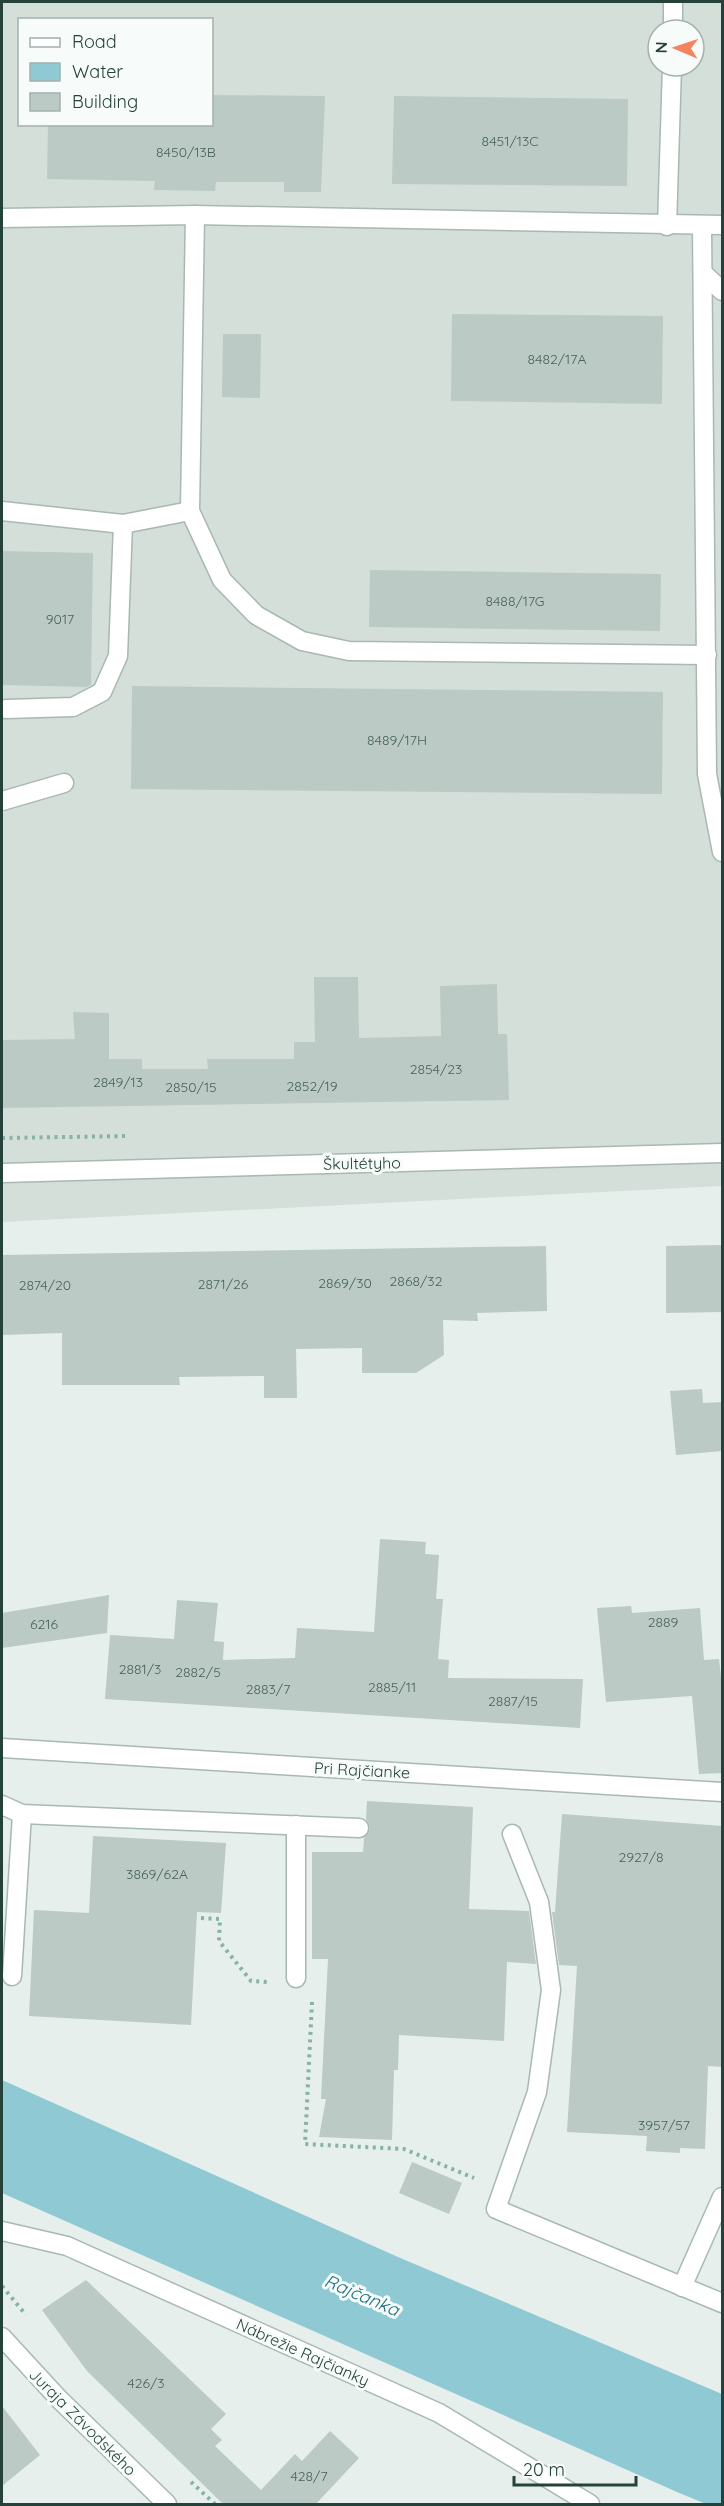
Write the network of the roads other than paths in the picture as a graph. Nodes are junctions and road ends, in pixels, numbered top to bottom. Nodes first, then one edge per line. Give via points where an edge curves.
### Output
1 (674, 2) edge
2 (673, 18) edge
3 (672, 78) edge
4 (195, 215) junction
5 (2, 218) edge
6 (702, 225) junction
7 (723, 225) edge
8 (667, 226) junction
9 (703, 273) junction
10 (723, 291) edge
11 (2, 511) edge
12 (190, 511) junction
13 (123, 524) junction
14 (707, 655) junction
15 (6, 709) dead end
16 (64, 783) dead end
17 (2, 801) edge
18 (723, 852) edge
19 (723, 1154) edge
20 (2, 1173) edge
21 (2, 1748) edge
22 (723, 1792) edge
23 (2, 1805) edge
24 (22, 1814) junction
25 (296, 1825) junction
26 (359, 1828) dead end
27 (512, 1834) dead end
28 (12, 1976) dead end
29 (296, 1978) dead end
30 (723, 2197) edge
31 (2, 2231) edge
32 (682, 2287) junction
33 (723, 2303) edge
34 (2, 2337) edge
35 (167, 2505) edge
36 (590, 2505) edge

1 - 2 street
3 - 8 street
4 - 5 street
4 - 8 street
4 - 12 street
6 - 7 street
6 - 8 street
6 - 9 street
9 - 10 street
9 - 14 street
11 - 13 street
12 - 13 street
12 - 14 street via 222,580 256,615 302,641 349,651
13 - 15 street via 118,656 102,692 73,707
14 - 18 street via 707,774
16 - 17 street
19 - 20 street, Škultétyho
21 - 22 street, Pri Rajčianke
23 - 24 street
24 - 25 street
24 - 28 street
25 - 26 street
25 - 29 street
27 - 32 street via 540,1902 551,1990 537,2092 496,2209
30 - 32 street
31 - 36 street, Nábrežie Rajčianky via 67,2246 440,2413
32 - 33 street
34 - 35 street, Juraja Závodského

